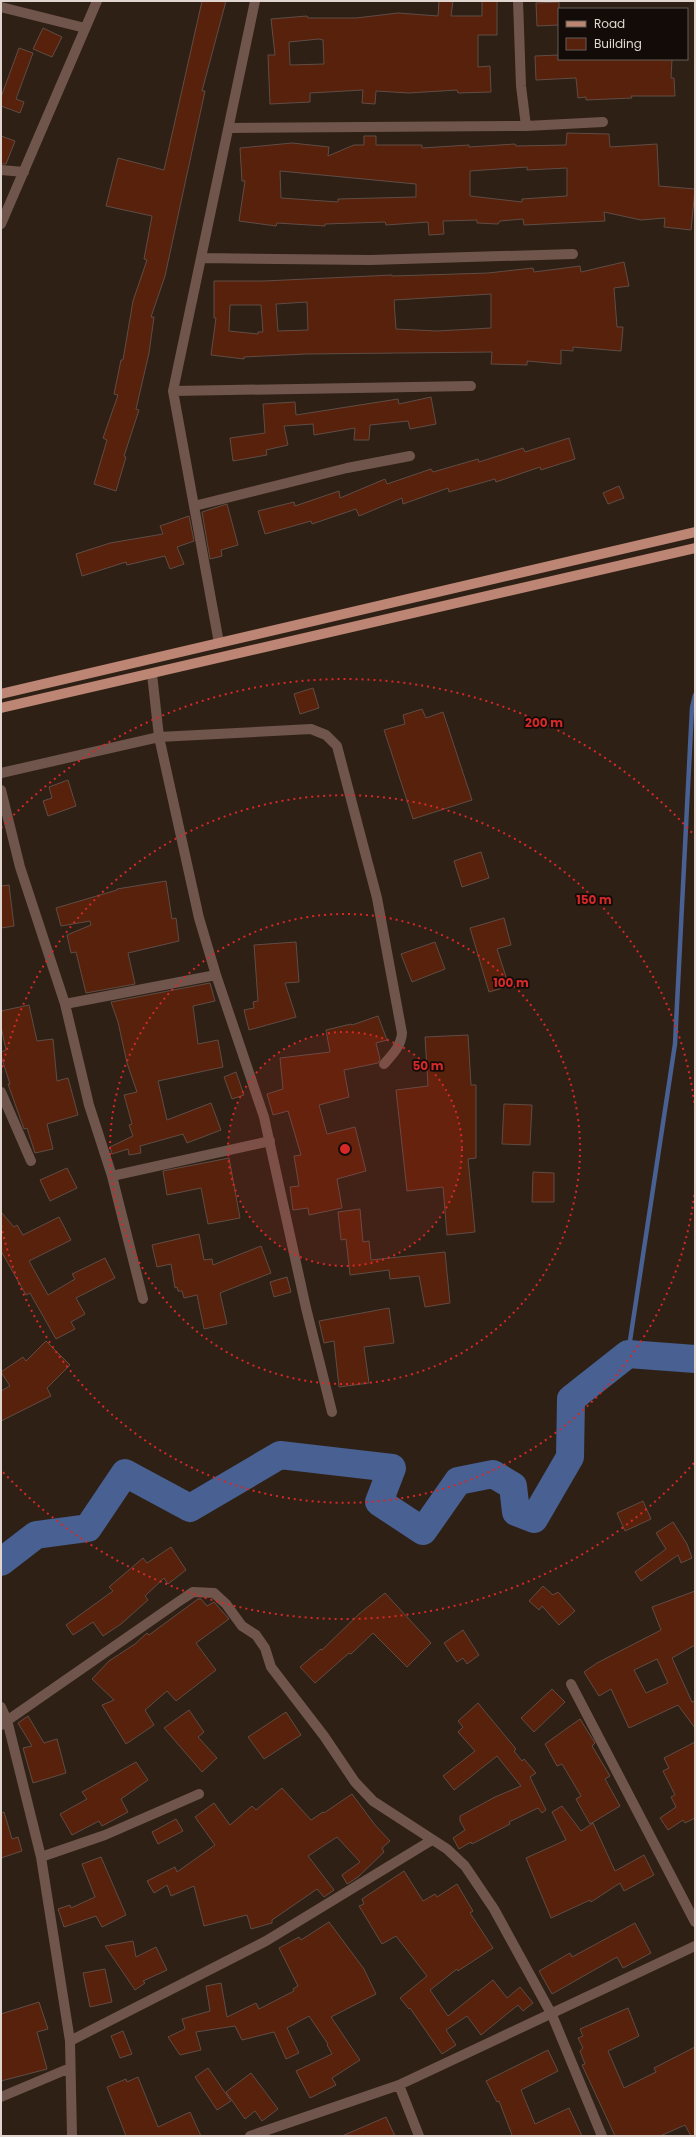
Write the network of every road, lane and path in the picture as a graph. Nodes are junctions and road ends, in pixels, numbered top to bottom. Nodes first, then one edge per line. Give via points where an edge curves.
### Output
1 (97, 1) edge
2 (255, 1) edge
3 (518, 1) edge
4 (1, 6) edge
5 (86, 28) junction
6 (602, 122) dead end
7 (526, 126) junction
8 (229, 128) junction
9 (1, 170) edge
10 (24, 172) junction
11 (1, 224) edge
12 (573, 254) dead end
13 (201, 258) junction
14 (471, 386) dead end
15 (173, 391) junction
16 (410, 456) dead end
17 (194, 506) junction
18 (695, 532) edge
19 (695, 548) edge
20 (219, 644) junction
21 (152, 674) junction
22 (1, 694) edge
23 (1, 708) edge
24 (158, 737) junction
25 (1, 773) edge
26 (1, 790) edge
27 (216, 975) junction
28 (65, 1004) junction
29 (384, 1064) dead end
30 (1, 1092) edge
31 (270, 1141) junction
32 (31, 1161) dead end
33 (112, 1176) junction
34 (143, 1299) dead end
35 (332, 1412) dead end
36 (571, 1684) dead end
37 (1, 1707) edge
38 (4, 1723) edge
39 (199, 1794) dead end
40 (432, 1840) junction
41 (41, 1857) junction
42 (695, 1922) edge
43 (695, 1946) edge
44 (552, 2015) junction
45 (70, 2041) junction
46 (70, 2068) junction
47 (399, 2086) junction
48 (1, 2097) edge
49 (72, 2136) edge
50 (250, 2136) edge
51 (419, 2136) edge
52 (602, 2136) edge

1 - 5 street
2 - 8 street
3 - 7 street via 521,86
4 - 5 street
5 - 10 street
6 - 7 street
7 - 8 street
8 - 13 street
9 - 10 street
10 - 11 street
12 - 13 street via 370,260
13 - 15 street
14 - 15 street
15 - 17 street
16 - 17 street via 347,468
17 - 20 street
18 - 20 main road
19 - 21 main road
20 - 22 main road
21 - 23 main road
21 - 24 street
24 - 25 street
24 - 27 street via 199,918
24 - 29 street via 311,730 326,735 338,746 377,898 402,1033 396,1051
26 - 28 street via 20,867
27 - 28 street
27 - 31 street
28 - 33 street via 89,1105
30 - 32 street
31 - 33 street
31 - 35 street
33 - 34 street
36 - 42 street
37 - 38 street
38 - 40 street via 193,1592 214,1593 226,1604 242,1626 256,1635 265,1648 271,1667 324,1736 354,1782 373,1801
38 - 41 street
39 - 41 street via 106,1835
40 - 44 street via 447,1849 465,1866 494,1909
40 - 45 street via 266,1941
41 - 45 street
43 - 44 street
44 - 47 street
44 - 52 street
45 - 46 street
46 - 48 street
46 - 49 street
47 - 50 street
47 - 51 street

